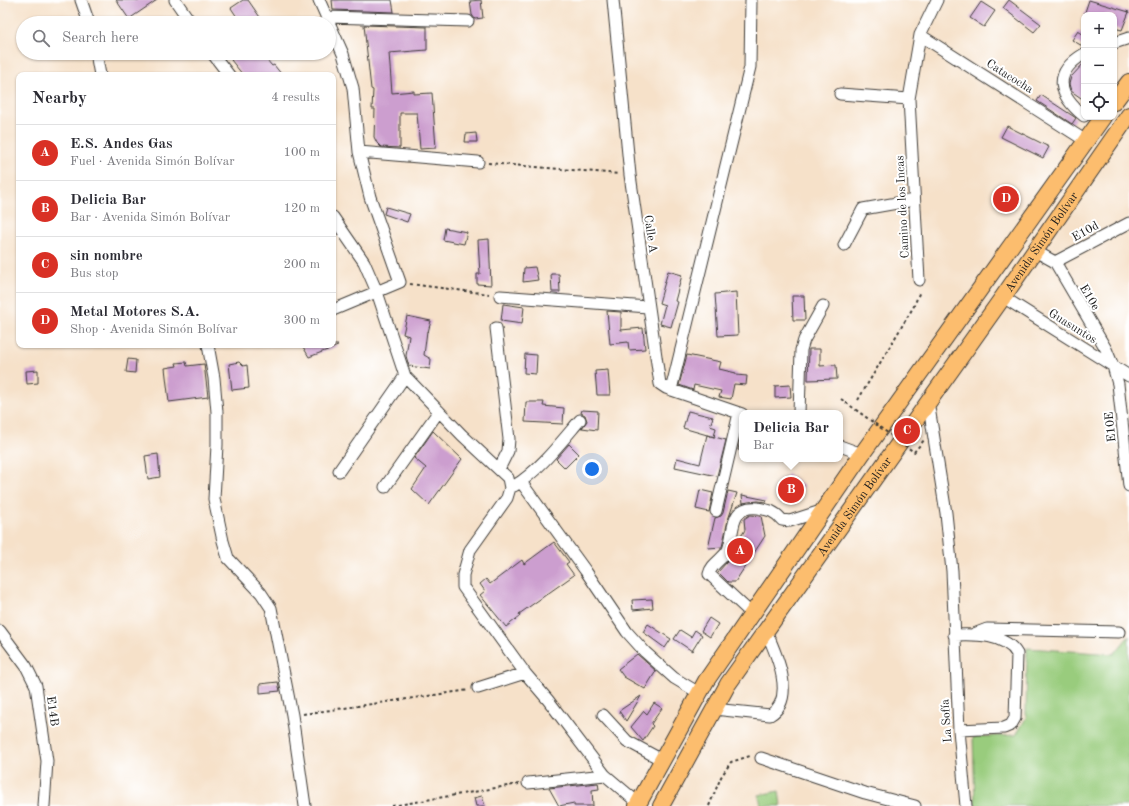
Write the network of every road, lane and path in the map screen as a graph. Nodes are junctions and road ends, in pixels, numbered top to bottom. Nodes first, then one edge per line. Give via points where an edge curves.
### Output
1 (81, 0) edge
2 (175, 0) edge
3 (319, 0) edge
4 (613, 0) edge
5 (751, 0) edge
6 (937, 0) edge
7 (87, 16) edge
8 (186, 16) edge
9 (327, 16) edge
10 (336, 17) edge
11 (468, 21) dead end
12 (920, 35) junction
13 (336, 38) edge
14 (1129, 38) edge
15 (1117, 42) edge
16 (1081, 56) edge
17 (97, 60) edge
18 (217, 60) edge
19 (99, 72) edge
20 (227, 72) edge
21 (1129, 82) edge
22 (840, 94) dead end
23 (1117, 98) edge
24 (909, 99) junction
25 (1081, 111) edge
26 (1129, 115) edge
27 (1092, 120) edge
28 (1086, 141) junction
29 (359, 152) junction
30 (478, 162) joint
31 (630, 175) junction
32 (914, 200) junction
33 (336, 221) edge
34 (1129, 223) edge
35 (844, 245) dead end
36 (1035, 251) junction
37 (1055, 262) junction
38 (919, 280) joint
39 (400, 282) junction
40 (377, 292) junction
41 (500, 296) joint
42 (1003, 297) junction
43 (823, 306) dead end
44 (648, 307) junction
45 (336, 309) edge
46 (496, 328) dead end
47 (209, 348) edge
48 (1113, 366) junction
49 (405, 376) junction
50 (1129, 376) edge
51 (671, 390) junction
52 (841, 399) dead end
53 (858, 400) dead end
54 (928, 401) junction
55 (799, 410) edge
56 (439, 411) junction
57 (739, 412) edge
58 (580, 420) dead end
59 (739, 421) edge
60 (925, 439) dead end
61 (843, 447) edge
62 (862, 454) junction
63 (499, 469) junction
64 (339, 471) dead end
65 (520, 482) junction
66 (1129, 486) edge
67 (385, 487) dead end
68 (510, 488) junction
69 (824, 510) junction
70 (716, 511) dead end
71 (752, 614) junction
72 (0, 631) edge
73 (766, 631) junction
74 (1120, 632) dead end
75 (974, 634) junction
76 (954, 635) junction
77 (525, 674) junction
78 (478, 688) joint
79 (699, 693) junction
80 (714, 709) junction
81 (292, 715) junction
82 (603, 715) dead end
83 (959, 730) junction
84 (761, 758) joint
85 (662, 760) junction
86 (605, 775) junction
87 (528, 783) joint
88 (637, 804) edge
89 (44, 806) edge
90 (305, 806) edge
91 (392, 806) edge
92 (660, 806) edge
93 (709, 806) edge
94 (915, 806) edge
95 (966, 806) edge

1 - 7 street
2 - 8 street
3 - 9 street
4 - 31 street, Calle A
5 - 51 street via 750,67
6 - 12 street, Camino de los Incas
10 - 11 street
12 - 24 street, Camino de los Incas
12 - 28 street, Catacocha
13 - 29 street via 353,88
14 - 15 street
16 - 25 street via 1070,65 1061,78 1063,92 1072,106
17 - 19 street
18 - 20 street
21 - 23 highway
22 - 24 street
24 - 32 street, Camino de los Incas
26 - 36 highway, Avenida Simón Bolívar
27 - 28 highway, Avenida Simón Bolívar
28 - 62 highway, Avenida Simón Bolívar
29 - 30 street
29 - 39 street via 370,197
30 - 31 path
31 - 44 street, Calle A
32 - 35 street via 863,209
32 - 38 street, Camino de los Incas
33 - 40 street via 364,262
34 - 37 street, E10d
36 - 37 street
36 - 42 highway, Avenida Simón Bolívar
37 - 48 street, E10e via 1106,349
38 - 53 path via 921,290 914,306
39 - 40 street
39 - 41 path
40 - 45 street
40 - 49 street
41 - 44 street
42 - 48 street, Guasuntos
42 - 54 highway, Avenida Simón Bolívar
43 - 55 street via 801,350
44 - 51 street, Calle A via 660,384
46 - 63 street via 509,439 508,451
47 - 81 street via 217,412 218,445 214,499 223,541 228,558 262,593 271,608
48 - 50 street, Guasuntos
48 - 66 street, E10E via 1118,384
49 - 56 street
49 - 64 street
51 - 57 street, Calle A
52 - 60 path, bridge via 914,452
54 - 73 highway, Avenida Simón Bolívar
54 - 76 street, La Sofía via 946,513 952,571
56 - 63 street
56 - 67 street
58 - 65 street via 551,454
59 - 70 street
61 - 62 street
62 - 69 highway, Avenida Simón Bolívar
63 - 68 street via 508,478
65 - 68 street
65 - 79 street via 627,632 674,678
68 - 77 street via 507,498 470,550 463,576 463,587
69 - 71 highway, Avenida Simón Bolívar
69 - 71 street via 790,521 782,520 777,513 769,510 754,508 743,510 732,523 727,552 709,574
71 - 79 highway, Avenida Simón Bolívar
72 - 89 street, E14B via 26,666 36,686 47,761
73 - 80 highway, Avenida Simón Bolívar via 728,684
73 - 80 street via 777,655 782,677 782,701 777,711 770,715
74 - 75 street via 987,629
75 - 76 street
75 - 83 street via 1007,642 1018,654 1015,718 1011,725 1004,728
76 - 83 street, La Sofía
77 - 78 street
77 - 86 street
78 - 81 path
79 - 85 highway, Avenida Simón Bolívar
80 - 92 highway, Avenida Simón Bolívar
81 - 90 street
82 - 85 street via 627,741
83 - 95 street, La Sofía
84 - 93 path via 750,756 731,762 721,777
84 - 94 street via 865,794
85 - 88 highway, Avenida Simón Bolívar
86 - 87 street
86 - 88 street
87 - 91 path

